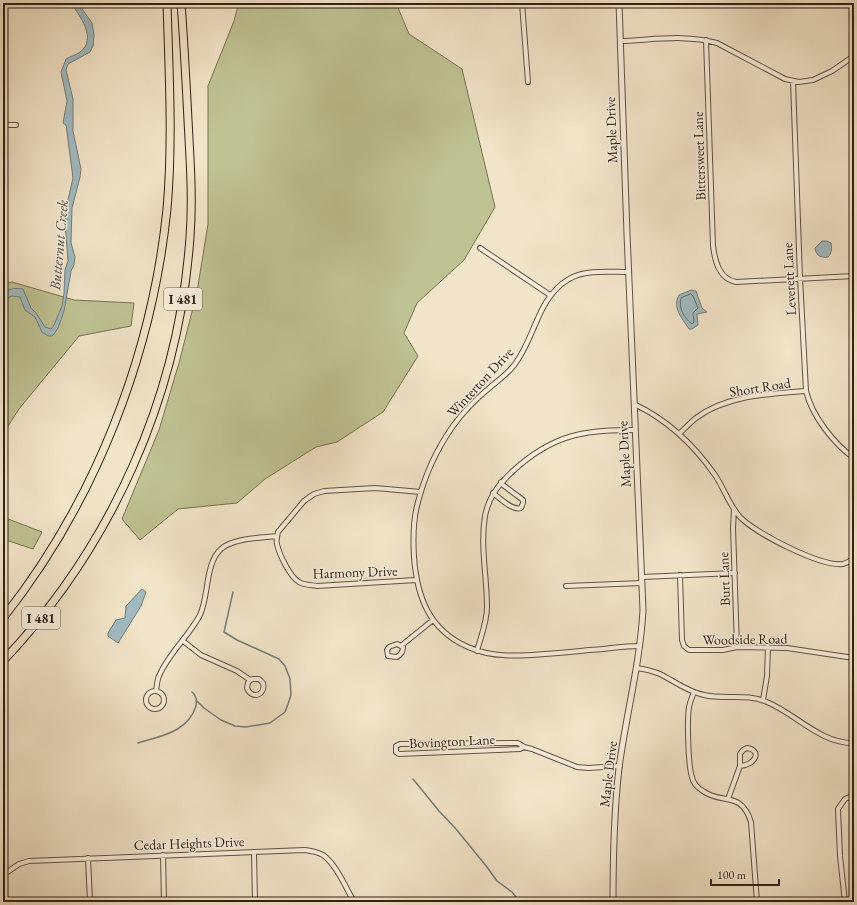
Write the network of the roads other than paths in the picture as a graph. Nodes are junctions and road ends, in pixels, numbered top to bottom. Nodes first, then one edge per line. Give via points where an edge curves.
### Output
1 (167, 3) edge
2 (182, 3) edge
3 (522, 3) edge
4 (619, 3) edge
5 (706, 40) junction
6 (620, 41) junction
7 (854, 56) edge
8 (528, 82) dead end
9 (793, 82) junction
10 (3, 125) edge
11 (16, 125) dead end
12 (480, 248) dead end
13 (629, 272) junction
14 (854, 276) edge
15 (800, 278) junction
16 (550, 295) junction
17 (806, 391) junction
18 (634, 404) junction
19 (635, 430) junction
20 (680, 433) junction
21 (854, 458) edge
22 (501, 482) junction
23 (421, 492) junction
24 (493, 493) junction
25 (734, 509) junction
26 (277, 536) junction
27 (854, 558) edge
28 (735, 573) junction
29 (680, 576) junction
30 (416, 580) junction
31 (642, 580) junction
32 (566, 586) dead end
33 (3, 618) edge
34 (433, 620) junction
35 (183, 640) junction
36 (402, 645) dead end
37 (640, 646) junction
38 (737, 647) junction
39 (768, 647) junction
40 (477, 651) junction
41 (854, 658) edge
42 (3, 661) edge
43 (636, 668) junction
44 (250, 680) junction
45 (156, 691) junction
46 (694, 692) junction
47 (763, 700) junction
48 (854, 743) edge
49 (482, 744) junction
50 (524, 747) junction
51 (482, 750) junction
52 (620, 766) junction
53 (740, 766) junction
54 (854, 795) edge
55 (728, 798) junction
56 (254, 852) junction
57 (163, 855) junction
58 (88, 858) junction
59 (3, 875) edge
60 (90, 902) edge
61 (164, 902) edge
62 (255, 902) edge
63 (354, 902) edge
64 (613, 902) edge
65 (757, 902) edge
66 (845, 902) edge

1 - 33 highway, I 481 via 171,141 167,209 160,258 142,340 112,428 84,490 48,554
2 - 42 highway, I 481 via 191,204 185,282 172,356 140,451 104,526 49,607
3 - 8 street
4 - 6 street, Maple Drive
5 - 6 street via 677,38
5 - 9 street via 717,43
5 - 15 street, Bittersweet Lane via 715,260 719,270 729,280 736,282
6 - 13 street, Maple Drive
7 - 9 street via 813,80
9 - 15 street, Leverett Lane
10 - 11 street
12 - 16 street
13 - 16 street, Winterton Drive via 585,273 573,276
13 - 18 street, Maple Drive
14 - 15 street
15 - 17 street, Leverett Lane
16 - 23 street, Winterton Drive via 515,364 468,407 445,439 431,463
17 - 20 street, Short Road via 765,394 724,404 697,418
17 - 21 street, Leverett Lane via 823,426 842,449
18 - 19 street, Maple Drive
18 - 20 street
19 - 22 street via 590,431 558,440 539,450
19 - 31 street, Maple Drive
20 - 25 street via 715,475
22 - 24 street
22 - 24 street via 522,500 521,508 512,507
23 - 26 street via 375,488 324,490 304,501
23 - 30 street, Winterton Drive via 414,523
24 - 40 street via 485,517 486,619
25 - 27 street via 748,524 764,534 812,557 833,564 848,563
25 - 28 street, Burt Lane
26 - 30 street, Harmony Drive via 277,545 289,571 300,583 317,586
26 - 35 street via 230,543 220,549 212,563 200,614
28 - 29 street
28 - 38 street, Burt Lane
29 - 31 street
29 - 38 street, Woodside Road via 684,646 689,650 698,651
30 - 34 street, Winterton Drive via 422,601
31 - 32 street
31 - 37 street, Maple Drive
34 - 36 street
34 - 40 street, Winterton Drive via 452,638
35 - 44 street via 201,656 237,671
35 - 45 street via 158,676
37 - 40 street, Winterton Drive via 507,656
37 - 43 street, Maple Drive
38 - 39 street, Woodside Road
39 - 41 street, Woodside Road
39 - 47 street
43 - 46 street via 658,673
43 - 52 street, Maple Drive
44 - 44 street via 247,685 250,694 261,694 264,689 263,683 259,679
45 - 45 street via 163,695 164,702 160,708 154,709 147,705 146,699 149,693
46 - 47 street via 712,697
46 - 55 street via 688,718 692,778 696,785 708,794
47 - 48 street via 832,739
49 - 50 street, Bovington Lane via 518,743
49 - 51 street
49 - 51 street, Bovington Lane via 400,744 395,750 399,754
50 - 51 street, Bovington Lane
50 - 52 street, Bovington Lane via 577,767
52 - 64 street, Maple Drive
53 - 53 street via 754,761 755,754 752,749 743,750 740,754
53 - 55 street
54 - 66 street via 848,796 838,809
55 - 65 street via 742,805 751,822
56 - 57 street, Cedar Heights Drive
56 - 62 street
56 - 63 street, Cedar Heights Drive via 305,850 322,855 333,865
57 - 58 street, Cedar Heights Drive
57 - 61 street
58 - 59 street, Cedar Heights Drive via 29,861 19,864
58 - 60 street

